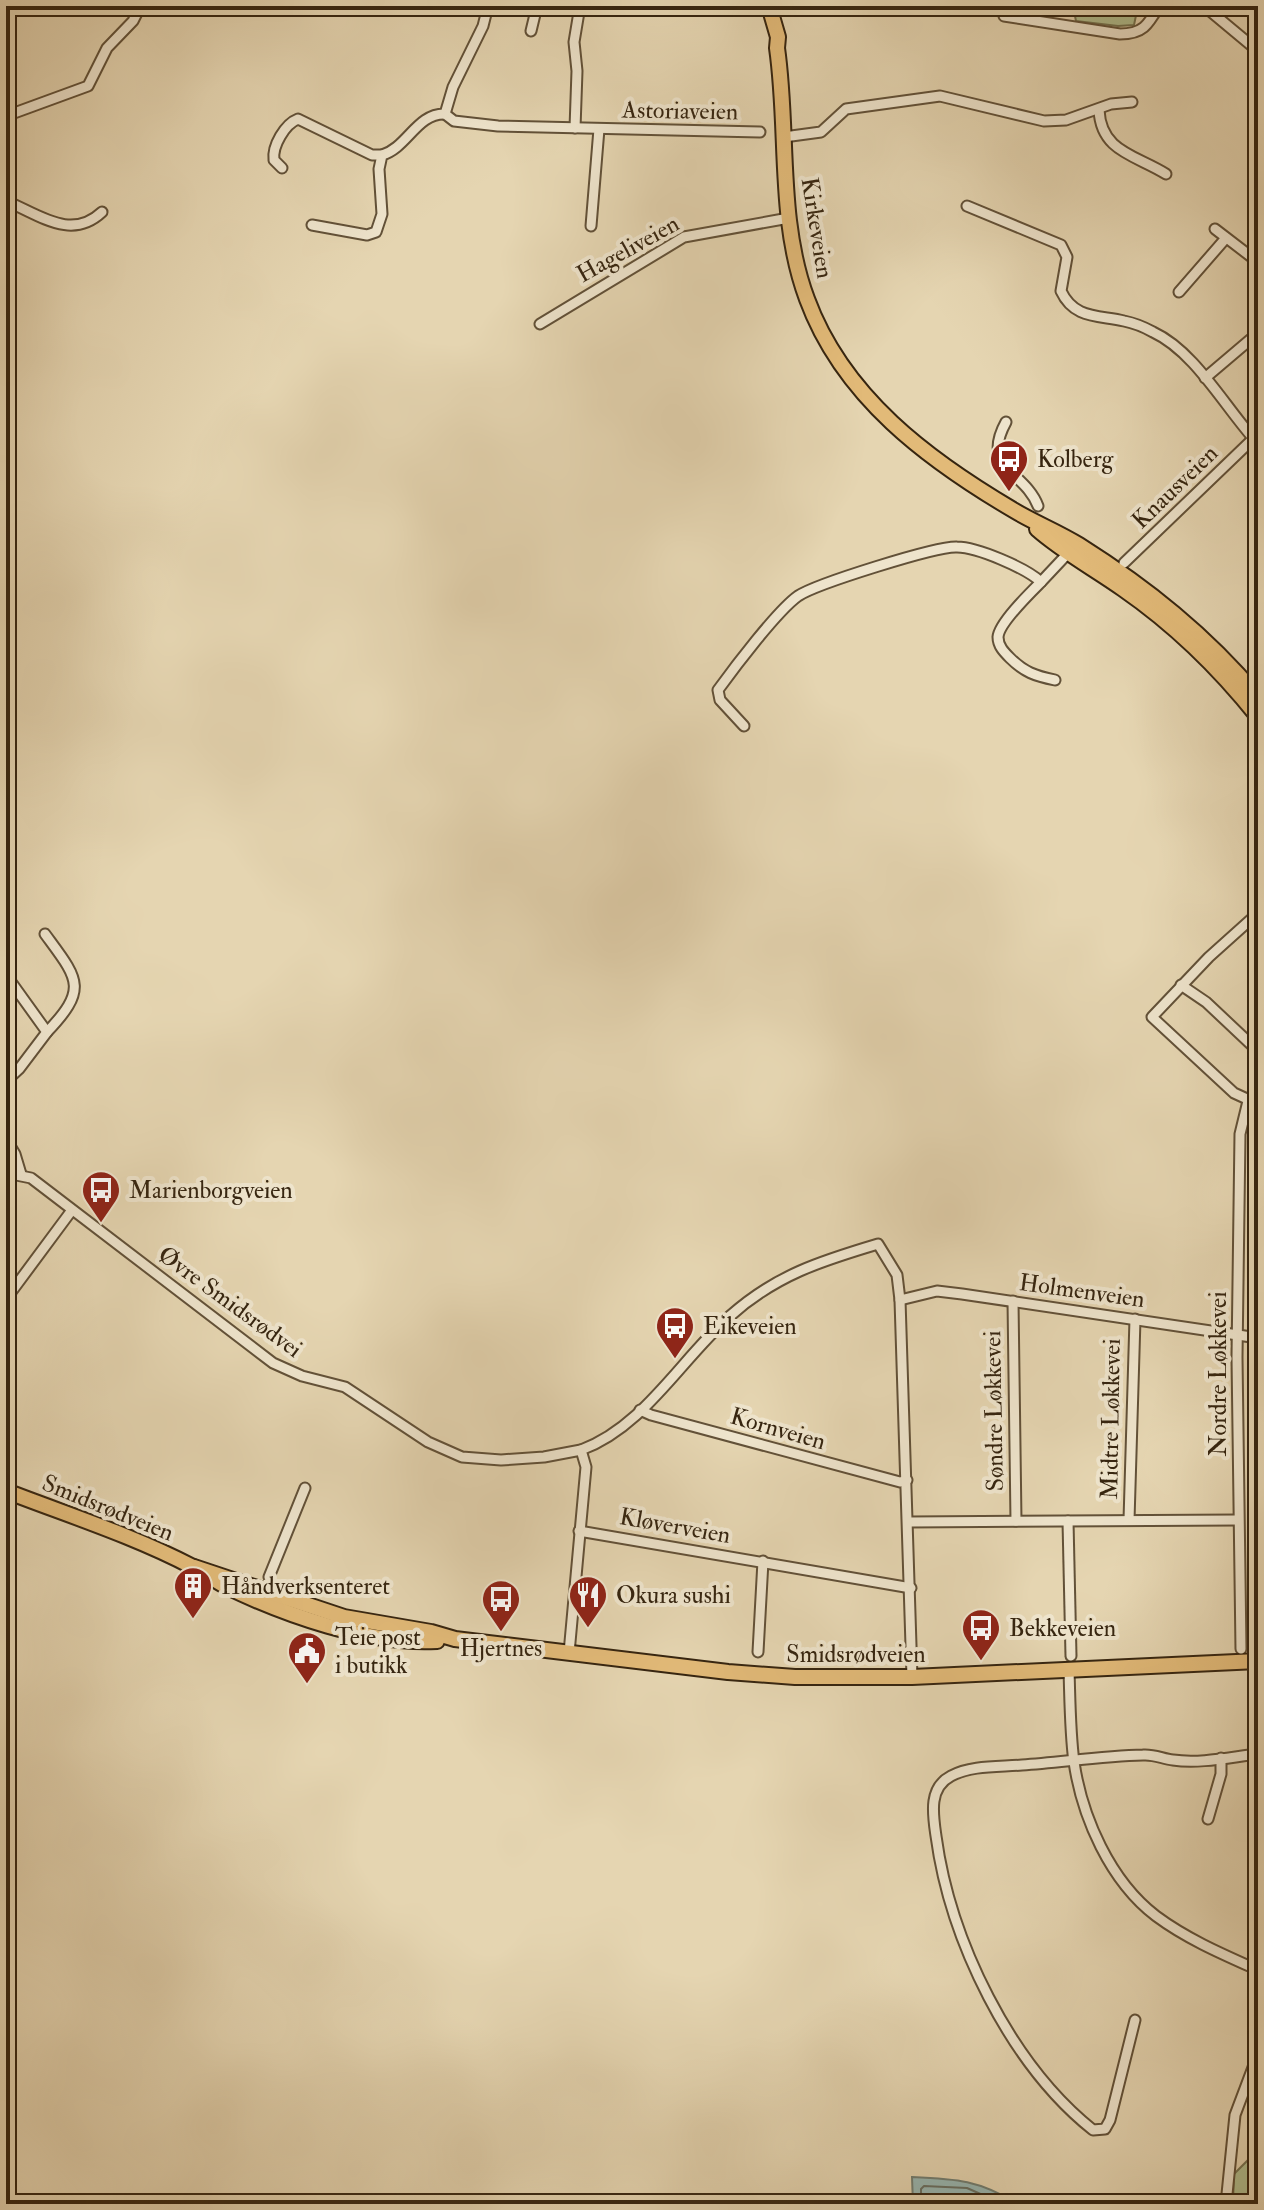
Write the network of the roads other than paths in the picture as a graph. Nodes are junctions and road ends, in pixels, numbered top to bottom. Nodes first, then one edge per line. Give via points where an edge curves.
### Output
1 (125, 6) edge
2 (163, 6) edge
3 (488, 6) edge
4 (537, 6) edge
5 (580, 6) edge
6 (760, 6) edge
7 (769, 6) edge
8 (1159, 6) edge
9 (1204, 6) edge
10 (139, 9) junction
11 (1004, 16) dead end
12 (531, 31) dead end
13 (777, 48) junction
14 (1258, 51) edge
15 (1132, 102) dead end
16 (1099, 110) junction
17 (445, 114) junction
18 (6, 116) edge
19 (575, 128) junction
20 (599, 129) junction
21 (760, 132) dead end
22 (784, 137) junction
23 (382, 155) junction
24 (282, 168) dead end
25 (1166, 174) dead end
26 (6, 201) edge
27 (967, 206) dead end
28 (102, 212) dead end
29 (789, 218) junction
30 (312, 225) dead end
31 (591, 226) dead end
32 (1215, 229) dead end
33 (1226, 238) junction
34 (1258, 262) edge
35 (1179, 292) dead end
36 (540, 324) dead end
37 (1258, 333) edge
38 (1205, 378) junction
39 (1006, 422) dead end
40 (1256, 437) edge
41 (1038, 506) dead end
42 (1073, 548) junction
43 (1124, 563) dead end
44 (1041, 582) junction
45 (1055, 680) dead end
46 (1254, 691) edge
47 (1258, 717) edge
48 (744, 726) dead end
49 (1258, 913) edge
50 (45, 934) dead end
51 (6, 975) edge
52 (1181, 985) junction
53 (47, 1032) junction
54 (1258, 1051) edge
55 (6, 1081) edge
56 (1253, 1102) edge
57 (6, 1139) edge
58 (6, 1173) edge
59 (21, 1174) junction
60 (72, 1210) junction
61 (6, 1299) edge
62 (900, 1300) junction
63 (1013, 1301) junction
64 (1135, 1319) junction
65 (1239, 1334) junction
66 (1258, 1338) edge
67 (640, 1410) junction
68 (581, 1450) junction
69 (907, 1480) junction
70 (305, 1488) dead end
71 (6, 1491) edge
72 (1129, 1520) junction
73 (1238, 1520) junction
74 (1016, 1521) junction
75 (1068, 1521) junction
76 (909, 1522) junction
77 (579, 1531) junction
78 (763, 1561) junction
79 (269, 1577) dead end
80 (911, 1588) junction
81 (1241, 1649) dead end
82 (758, 1652) dead end
83 (569, 1653) junction
84 (1258, 1661) edge
85 (1070, 1663) junction
86 (912, 1677) junction
87 (1258, 1754) edge
88 (1221, 1758) junction
89 (1074, 1761) junction
90 (1208, 1819) dead end
91 (1258, 1970) edge
92 (1135, 2020) dead end
93 (1258, 2054) edge
94 (1226, 2204) edge

1 - 10 street
2 - 10 street
3 - 17 street
4 - 12 street
5 - 19 street via 574,42
6 - 13 main road, Kirkeveien
7 - 13 main road, Kirkeveien
8 - 11 street via 1148,25 1132,34
9 - 14 street
10 - 18 street via 107,48 88,86
13 - 22 main road, Kirkeveien
15 - 16 street
16 - 22 street via 1044,121 940,96 846,109 821,132
16 - 25 street via 1109,141
17 - 19 street, Astoriaveien via 464,123
17 - 23 street via 428,116
19 - 20 street, Astoriaveien
20 - 21 street, Astoriaveien
20 - 31 street, Astoriaveien
22 - 29 main road, Kirkeveien
23 - 24 street via 298,119 287,125 274,151
23 - 30 street via 382,214 376,232
26 - 28 street via 69,226 86,225
27 - 38 street, Knausveien via 1061,245 1067,257 1061,291 1073,308 1154,332 1179,349
29 - 36 street, Hageliveien via 684,237
29 - 42 main road, Kirkeveien via 806,298 855,385 920,447 1044,536
32 - 33 street
33 - 34 street
33 - 35 street
37 - 38 street
38 - 40 street, Knausveien
39 - 41 street via 998,456
40 - 43 street, Knausveien
42 - 44 street
42 - 46 main road, Kirkeveien via 1215,666
44 - 45 street via 1001,626 998,641 1022,670
44 - 48 street via 973,549 946,547 803,593 718,690 720,700
46 - 47 main road, Kirkeveien
49 - 52 street
50 - 53 street via 68,965 76,987 67,1011
51 - 53 street
52 - 54 street
52 - 56 street via 1152,1017 1213,1076
53 - 55 street
56 - 65 street, Nordre Løkkevei via 1240,1134
57 - 59 street
58 - 59 street, Øvre Smidsrødvei
59 - 60 street, Øvre Smidsrødvei
60 - 61 street
60 - 68 street, Øvre Smidsrødvei via 273,1363 345,1387 447,1452 501,1460
62 - 63 street, Holmenveien via 937,1291
62 - 67 street via 897,1275 878,1244 794,1272 765,1288 711,1334
62 - 69 street
63 - 64 street, Holmenveien
63 - 74 street, Søndre Løkkevei
64 - 65 street, Holmenveien
64 - 72 street, Midtre Løkkevei
65 - 66 street, Holmenveien
65 - 73 street, Nordre Løkkevei
67 - 68 street via 611,1436
67 - 69 street, Kornveien via 826,1463
68 - 77 street via 586,1467
69 - 76 street
70 - 79 street
71 - 83 main road, Smidsrødveien via 194,1567 267,1605 320,1622 381,1636
72 - 73 street
72 - 75 street
73 - 81 street, Nordre Løkkevei
74 - 75 street
74 - 76 street
75 - 85 street
76 - 80 street
77 - 78 street, Kløverveien
77 - 83 street
78 - 80 street, Kløverveien
78 - 82 street
80 - 86 street
83 - 86 main road, Smidsrødveien via 795,1677
84 - 85 main road, Smidsrødveien
85 - 86 main road, Smidsrødveien
85 - 89 street
87 - 88 street
88 - 89 street via 1174,1760 1145,1754
88 - 90 street
89 - 91 street via 1096,1835 1136,1898 1195,1941
89 - 92 street via 965,1770 945,1780 933,1801 944,1879 967,1950 1009,2031 1055,2093 1093,2130 1108,2124
93 - 94 street via 1235,2115

